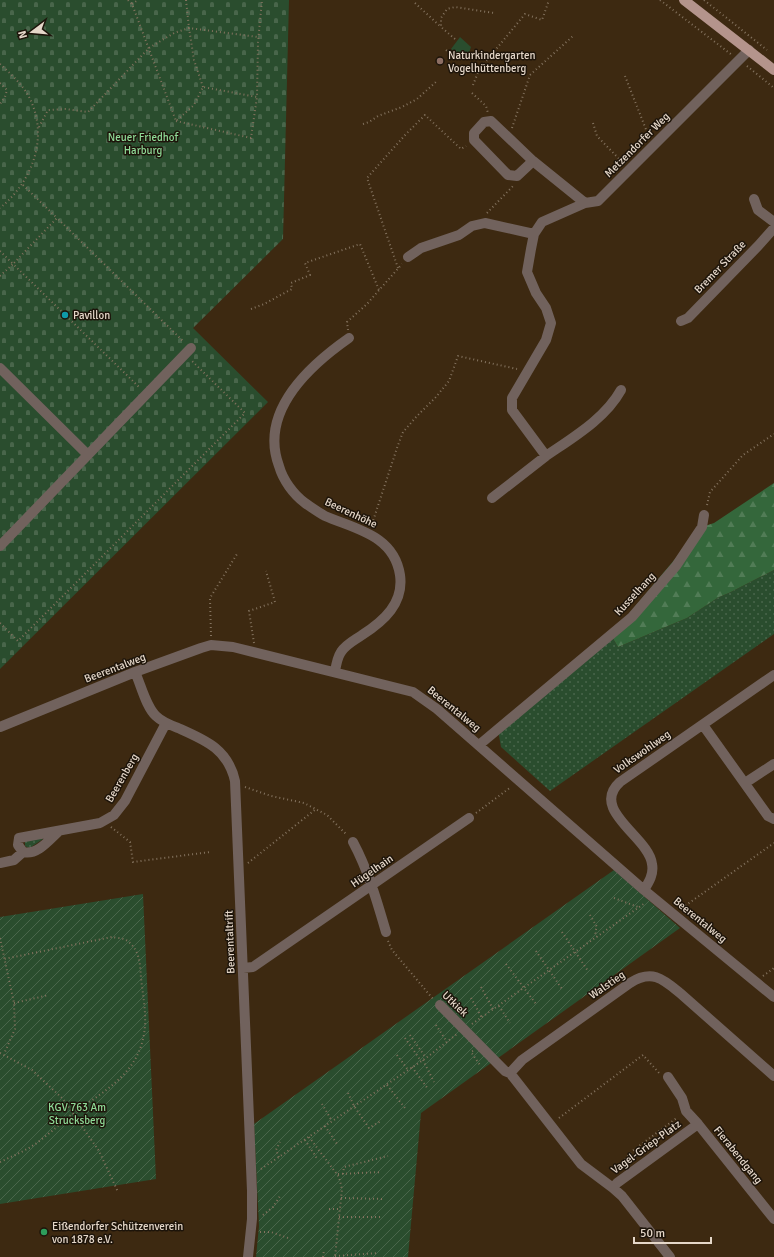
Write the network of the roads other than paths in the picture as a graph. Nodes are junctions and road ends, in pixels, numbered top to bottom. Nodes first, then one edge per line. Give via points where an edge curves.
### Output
1 (684, 0) edge
2 (749, 50) junction
3 (774, 70) edge
4 (532, 161) junction
5 (754, 199) dead end
6 (585, 202) junction
7 (774, 222) edge
8 (774, 228) edge
9 (534, 234) junction
10 (408, 257) road end
11 (681, 321) dead end
12 (349, 338) road end
13 (187, 352) road end
14 (0, 368) edge
15 (621, 390) dead end
16 (88, 456) junction
17 (546, 456) junction
18 (492, 498) dead end
19 (704, 515) road end
20 (0, 546) edge
21 (136, 672) junction
22 (335, 672) junction
23 (774, 675) edge
24 (166, 723) junction
25 (704, 725) junction
26 (0, 727) edge
27 (479, 746) junction
28 (774, 764) edge
29 (744, 784) junction
30 (469, 818) road end
31 (774, 819) edge
32 (60, 831) junction
33 (353, 842) road end
34 (24, 852) junction
35 (0, 863) edge
36 (372, 885) junction
37 (644, 890) junction
38 (386, 932) road end
39 (243, 968) junction
40 (774, 997) edge
41 (440, 1005) road end
42 (510, 1073) junction
43 (774, 1076) edge
44 (668, 1077) dead end
45 (698, 1124) junction
46 (614, 1188) junction
47 (774, 1219) edge
48 (248, 1257) edge
49 (670, 1257) edge

1 - 2 main road
2 - 3 main road
2 - 6 street, Metzendorfer Weg via 598,201
4 - 4 street via 491,121 484,122 474,133 474,140 508,175 517,176
4 - 6 street
5 - 7 street via 758,210
6 - 9 street, Metzendorfer Weg via 542,222
8 - 11 street, Bremer Straße via 688,318
9 - 10 street via 485,223 421,248
9 - 17 street via 528,272 552,323 546,340 512,398 512,410
12 - 22 street, Beerenhöhe via 314,366 287,399 278,416 274,445 280,471 297,496 324,515 369,533 392,555 400,575 399,590 393,606 382,621 341,651
13 - 16 street
14 - 16 street
15 - 17 street via 615,402 591,424
16 - 20 street
17 - 18 street
19 - 27 street, Kusselhang via 702,527 676,566 632,617
21 - 22 street, Beerentalweg via 211,645 233,647
21 - 24 street, Beerentaltrift via 152,711
21 - 26 street, Beerentalweg
22 - 27 street, Beerentalweg via 413,692 437,709
23 - 25 street, Volkswohlweg
24 - 32 street, Beerenberg via 126,802 118,811 105,821
24 - 39 street, Beerentaltrift via 214,746 230,765 234,776
25 - 29 street
25 - 37 street, Volkswohlweg via 620,782 611,794 610,802 614,810 652,860 652,874
27 - 37 street, Beerentalweg
28 - 29 street
29 - 31 street via 768,816
30 - 36 street, Hügelhain
32 - 34 street, Beerenberg via 36,850
32 - 34 street, Beerenberg via 19,838 18,845
33 - 36 street
34 - 35 street via 14,860
36 - 38 street
36 - 39 street, Hügelhain via 253,967
37 - 40 street, Beerentalweg
39 - 48 street, Beerentaltrift via 252,1219
41 - 42 street, Utkiek via 505,1071
42 - 43 street, Walstieg via 522,1060 630,983 641,977 652,976 665,981 680,993
42 - 46 street, Utkiek via 581,1164
44 - 45 street, Vagel-Griep-Platz via 682,1098 686,1111
45 - 46 street, Vagel-Griep-Platz via 617,1183
45 - 47 street, Fierabendgang
46 - 49 street, Utkiek

